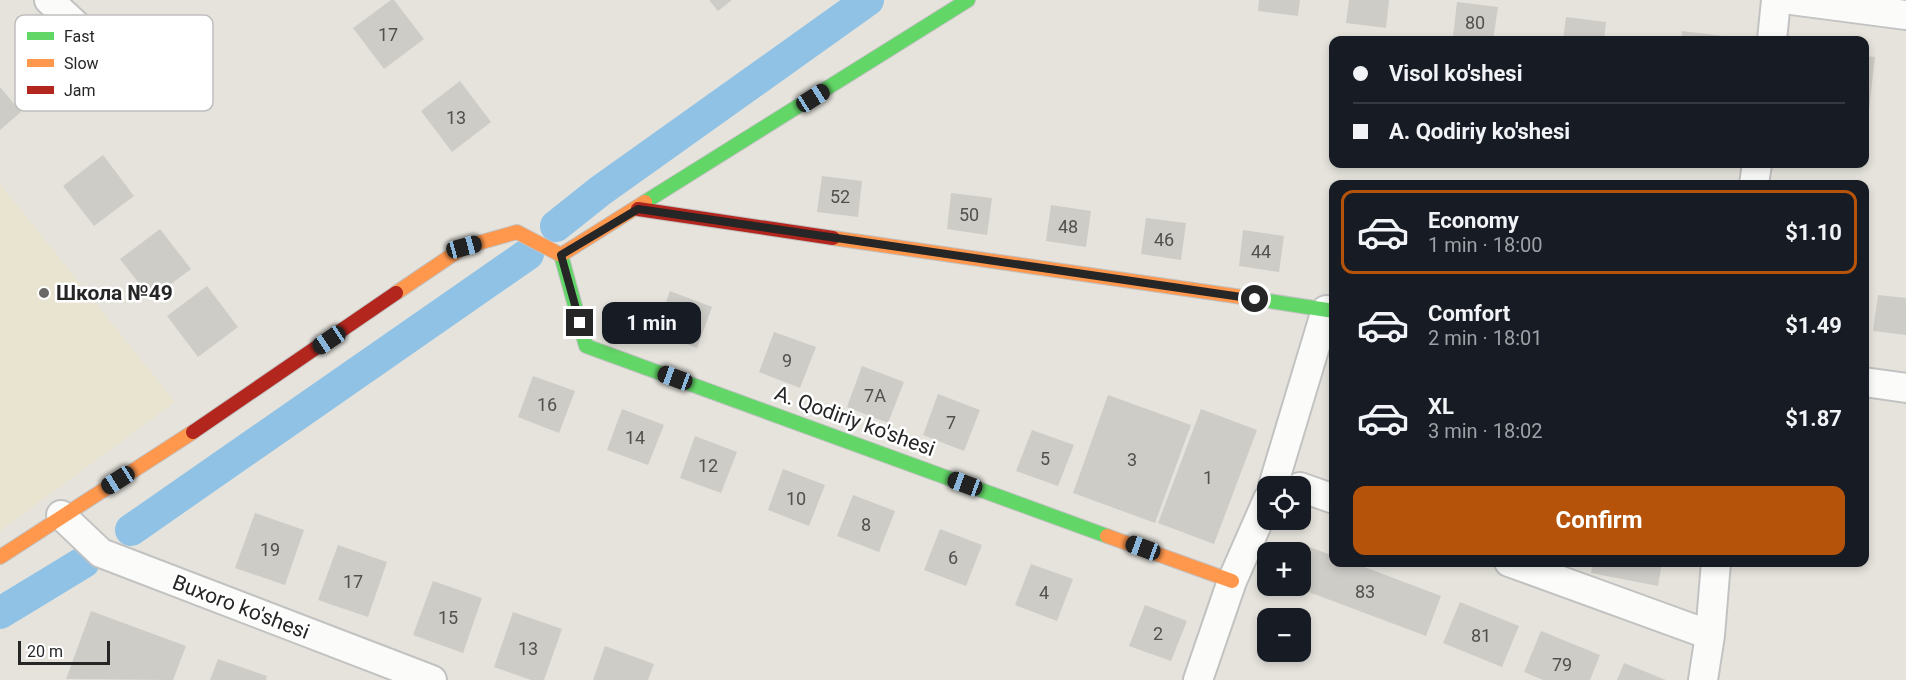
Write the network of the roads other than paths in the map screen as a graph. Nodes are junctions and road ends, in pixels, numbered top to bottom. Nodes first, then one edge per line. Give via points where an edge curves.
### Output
1 (49, 0) edge
2 (968, 0) edge
3 (1776, 0) edge
4 (1791, 0) edge
5 (65, 15) edge
6 (1906, 15) edge
7 (1772, 36) edge
8 (638, 209) junction
9 (561, 255) junction
10 (1329, 310) edge
11 (1329, 314) edge
12 (1869, 383) edge
13 (1906, 388) edge
14 (1286, 476) edge
15 (1311, 494) edge
16 (1329, 498) edge
17 (61, 515) junction
18 (1260, 530) edge
19 (0, 557) edge
20 (1523, 567) edge
21 (1716, 567) edge
22 (1232, 581) junction
23 (1710, 635) junction
24 (432, 680) edge
25 (1198, 680) edge
26 (1703, 680) edge

1 - 5 street
2 - 8 street
3 - 7 street
4 - 6 street
8 - 9 street
8 - 10 street
9 - 17 street via 517,232 464,247 212,420
9 - 22 street, A. Qodiriy ko'shesi via 586,346
11 - 14 street
12 - 13 street
15 - 16 street
17 - 19 street
17 - 24 street, Buxoro ko'shesi via 101,553
18 - 22 street
20 - 23 street
21 - 23 street
22 - 25 street
23 - 26 street

